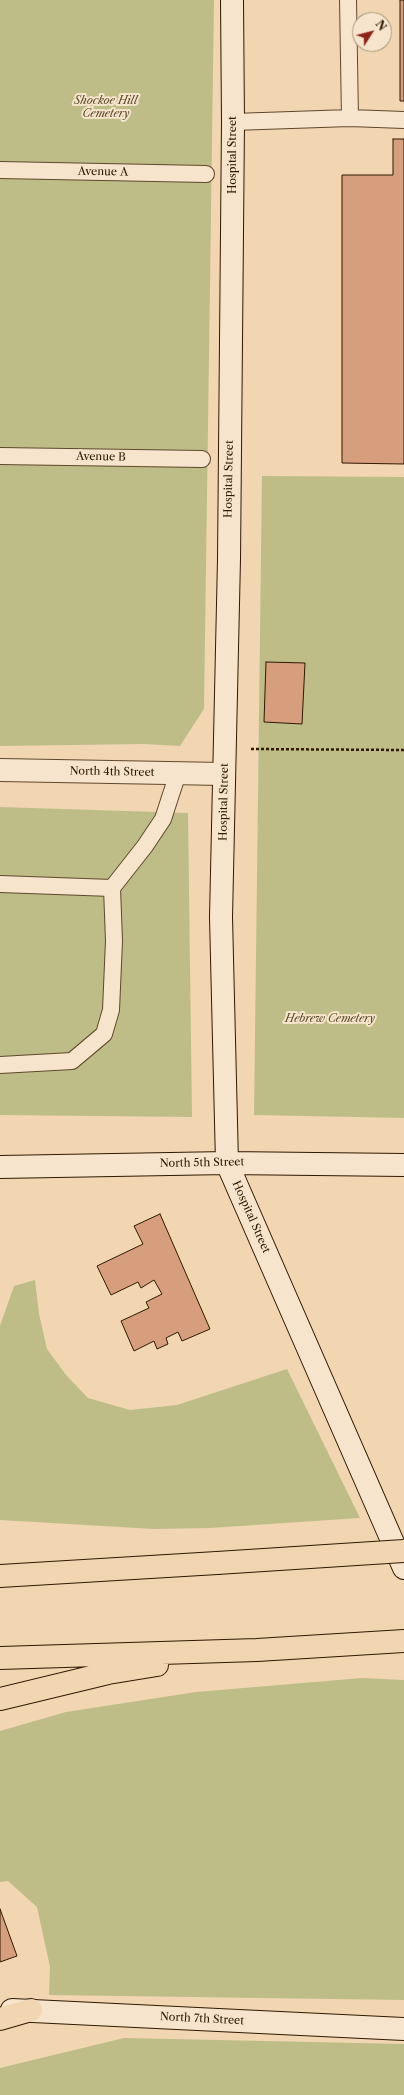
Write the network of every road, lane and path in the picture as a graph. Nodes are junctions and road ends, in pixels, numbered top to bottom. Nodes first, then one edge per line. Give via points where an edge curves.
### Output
1 (232, 0) edge
2 (348, 0) edge
3 (350, 118) junction
4 (404, 120) edge
5 (233, 122) junction
6 (0, 170) edge
7 (206, 174) dead end
8 (0, 456) edge
9 (202, 458) dead end
10 (225, 749) junction
11 (404, 750) edge
12 (0, 770) edge
13 (178, 773) junction
14 (224, 774) junction
15 (0, 884) edge
16 (112, 888) junction
17 (0, 1065) edge
18 (226, 1162) junction
19 (404, 1166) edge
20 (0, 1167) edge
21 (404, 1551) edge
22 (0, 1561) edge
23 (404, 1568) edge
24 (100, 1569) junction
25 (0, 1576) edge
26 (404, 1640) edge
27 (257, 1650) junction
28 (0, 1658) edge
29 (0, 1699) edge
30 (0, 2010) edge
31 (31, 2010) junction
32 (0, 2019) edge
33 (404, 2029) edge

1 - 5 street, Hospital Street
2 - 3 lane
3 - 4 lane
3 - 5 lane
5 - 10 street, Hospital Street
6 - 7 lane, Avenue A
8 - 9 lane, Avenue B
10 - 11 path
10 - 14 street, Hospital Street
12 - 13 street, North 4th Street
13 - 14 street, North 4th Street
13 - 16 lane via 163,819
14 - 18 street, Hospital Street via 221,917
15 - 16 lane
16 - 17 lane via 114,941 111,1010 104,1034 72,1061
18 - 19 street, North 5th Street
18 - 20 street, North 5th Street
18 - 23 street, Hospital Street
21 - 24 highway, bridge
22 - 24 highway
24 - 25 highway
26 - 27 highway
27 - 28 highway
27 - 29 highway via 108,1672
30 - 31 street, North 7th Street
31 - 32 highway
31 - 33 street, North 7th Street

